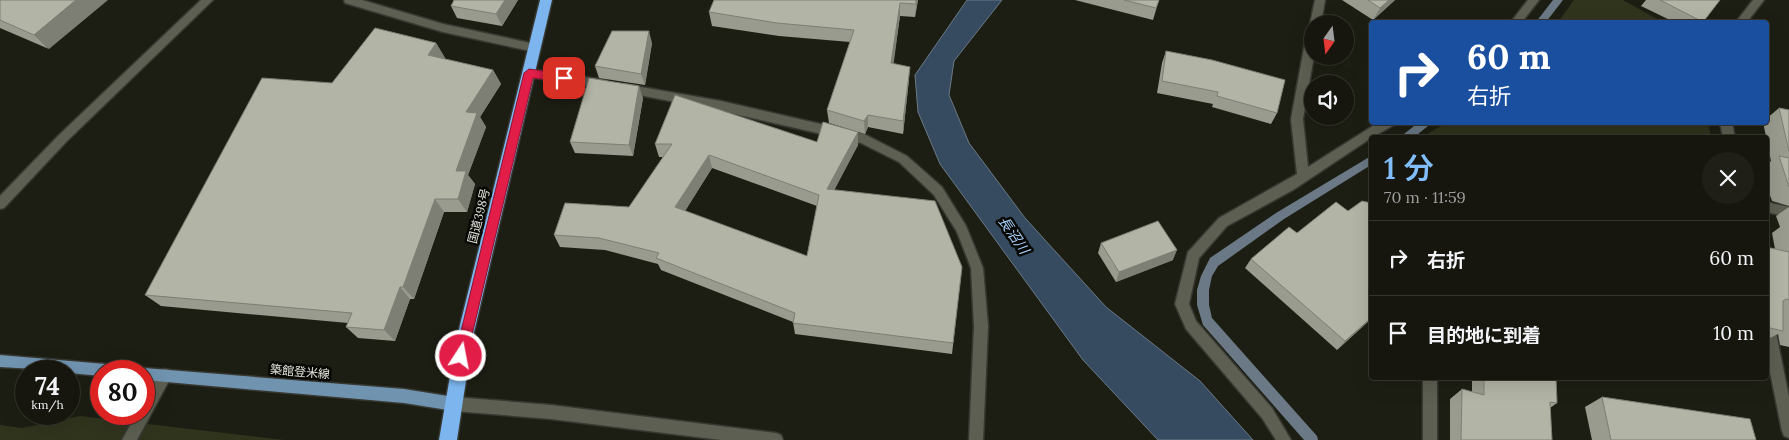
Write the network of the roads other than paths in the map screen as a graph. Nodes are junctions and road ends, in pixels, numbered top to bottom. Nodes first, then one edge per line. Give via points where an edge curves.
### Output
1 (208, 0) edge
2 (348, 0) edge
3 (546, 0) edge
4 (1320, 0) edge
5 (1534, 0) edge
6 (1759, 0) edge
7 (1317, 15) edge
8 (1518, 20) edge
9 (1743, 20) edge
10 (535, 48) junction
11 (1307, 65) edge
12 (529, 73) junction
13 (1385, 125) edge
14 (1369, 135) edge
15 (1369, 135) edge
16 (1303, 177) junction
17 (0, 204) edge
18 (1769, 208) edge
19 (1789, 212) edge
20 (1769, 333) edge
21 (0, 361) edge
22 (90, 369) edge
23 (155, 375) edge
24 (165, 375) junction
25 (1430, 380) edge
26 (155, 394) edge
27 (454, 404) junction
28 (138, 425) edge
29 (1789, 432) edge
30 (129, 440) edge
31 (448, 440) edge
32 (776, 440) edge
33 (976, 440) edge
34 (1284, 440) edge
35 (1430, 440) edge

1 - 17 street
2 - 10 street via 443,28
3 - 10 highway, 国道398号
4 - 7 street
5 - 8 street
6 - 9 street
10 - 12 highway, 国道398号
11 - 16 street via 1296,119
12 - 27 highway, 国道398号 via 464,341
12 - 33 street via 582,80 801,123 864,139 904,159 938,191 962,230 976,268 981,326
13 - 15 street
14 - 16 street
16 - 34 street via 1223,222 1193,256 1182,304 1191,326 1268,413
18 - 19 street
20 - 29 street
21 - 22 main road
23 - 24 main road, 築館登米線
24 - 26 street
24 - 27 main road, 築館登米線 via 404,396
25 - 35 street
27 - 31 highway, 国道398号
27 - 32 street via 550,412
28 - 30 street

